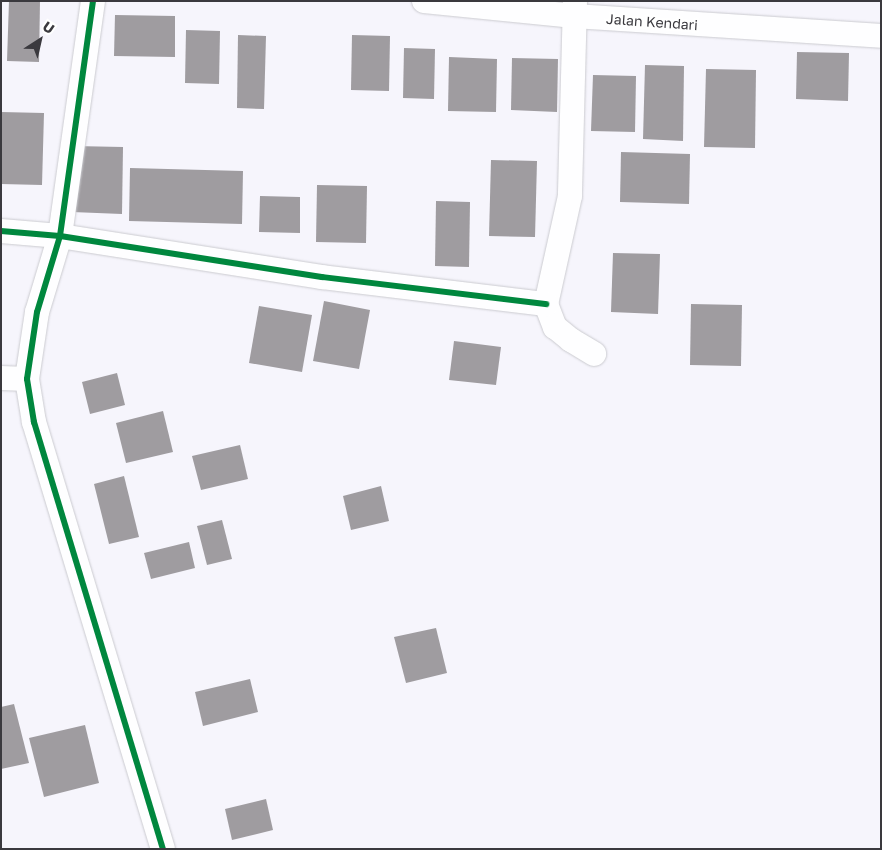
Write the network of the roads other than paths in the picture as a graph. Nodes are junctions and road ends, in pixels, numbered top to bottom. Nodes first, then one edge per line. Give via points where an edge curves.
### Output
1 (93, 1) edge
2 (424, 1) edge
3 (575, 9) edge
4 (881, 36) edge
5 (1, 231) edge
6 (60, 236) junction
7 (546, 304) junction
8 (594, 354) dead end
9 (1, 378) edge
10 (27, 379) junction
11 (163, 849) edge

1 - 6 street
2 - 3 street, Jalan Kendari
3 - 4 street, Jalan Kendari
3 - 7 street via 570,196
5 - 6 street
6 - 7 street via 322,277
6 - 10 street via 37,312
7 - 8 street via 555,327
9 - 10 street
10 - 11 street via 34,422

